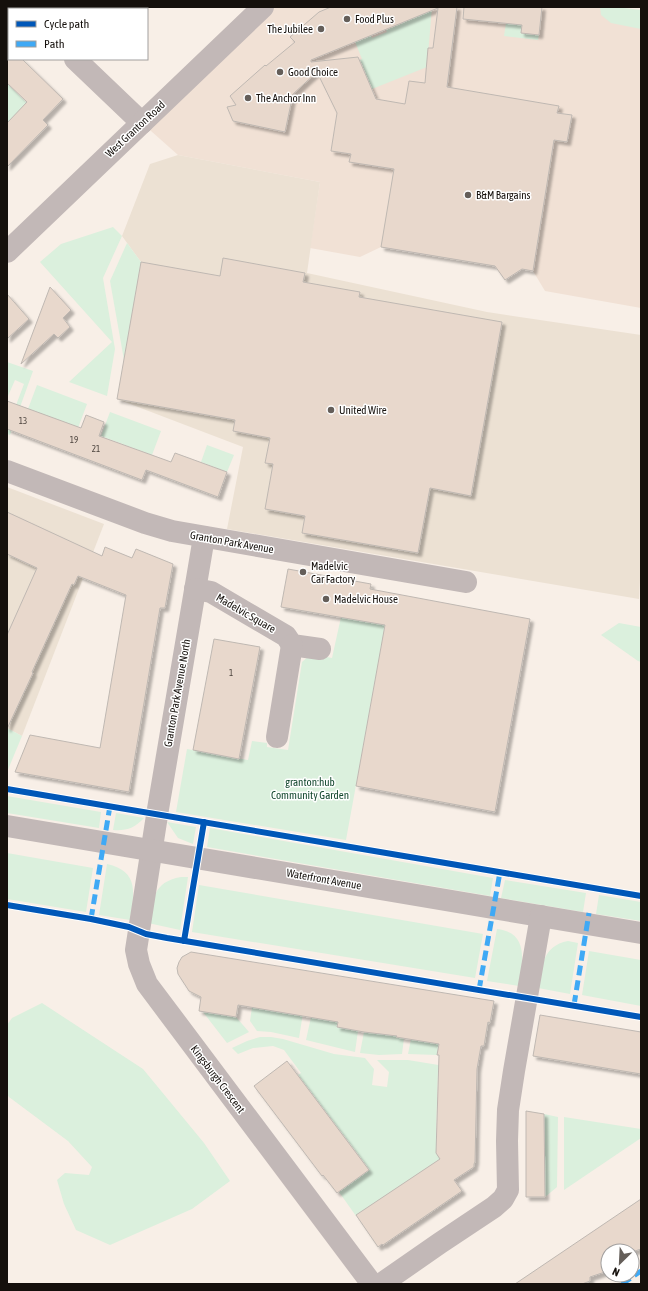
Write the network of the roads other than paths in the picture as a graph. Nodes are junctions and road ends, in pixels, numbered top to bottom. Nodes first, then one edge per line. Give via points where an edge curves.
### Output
1 (263, 7) edge
2 (77, 60) edge
3 (142, 123) junction
4 (7, 252) edge
5 (7, 471) edge
6 (204, 537) junction
7 (466, 582) dead end
8 (195, 589) junction
9 (292, 645) junction
10 (320, 649) dead end
11 (277, 737) dead end
12 (7, 826) edge
13 (151, 850) junction
14 (542, 916) junction
15 (641, 933) edge
16 (372, 1284) edge
17 (381, 1284) edge

1 - 3 street, West Granton Road
2 - 3 street
3 - 4 street, West Granton Road
5 - 6 street, Granton Park Avenue via 145,523
6 - 7 street, Granton Park Avenue
6 - 8 street, Granton Park Avenue North
8 - 9 street, Madelvic Square via 211,592 286,636
8 - 13 street, Granton Park Avenue North
9 - 10 street
9 - 11 street
12 - 13 street, Waterfront Avenue
13 - 14 street, Waterfront Avenue
13 - 16 street, Kingsburgh Crescent via 136,950 147,984
14 - 15 street, Waterfront Avenue
14 - 17 street via 508,1110 508,1190 494,1207

